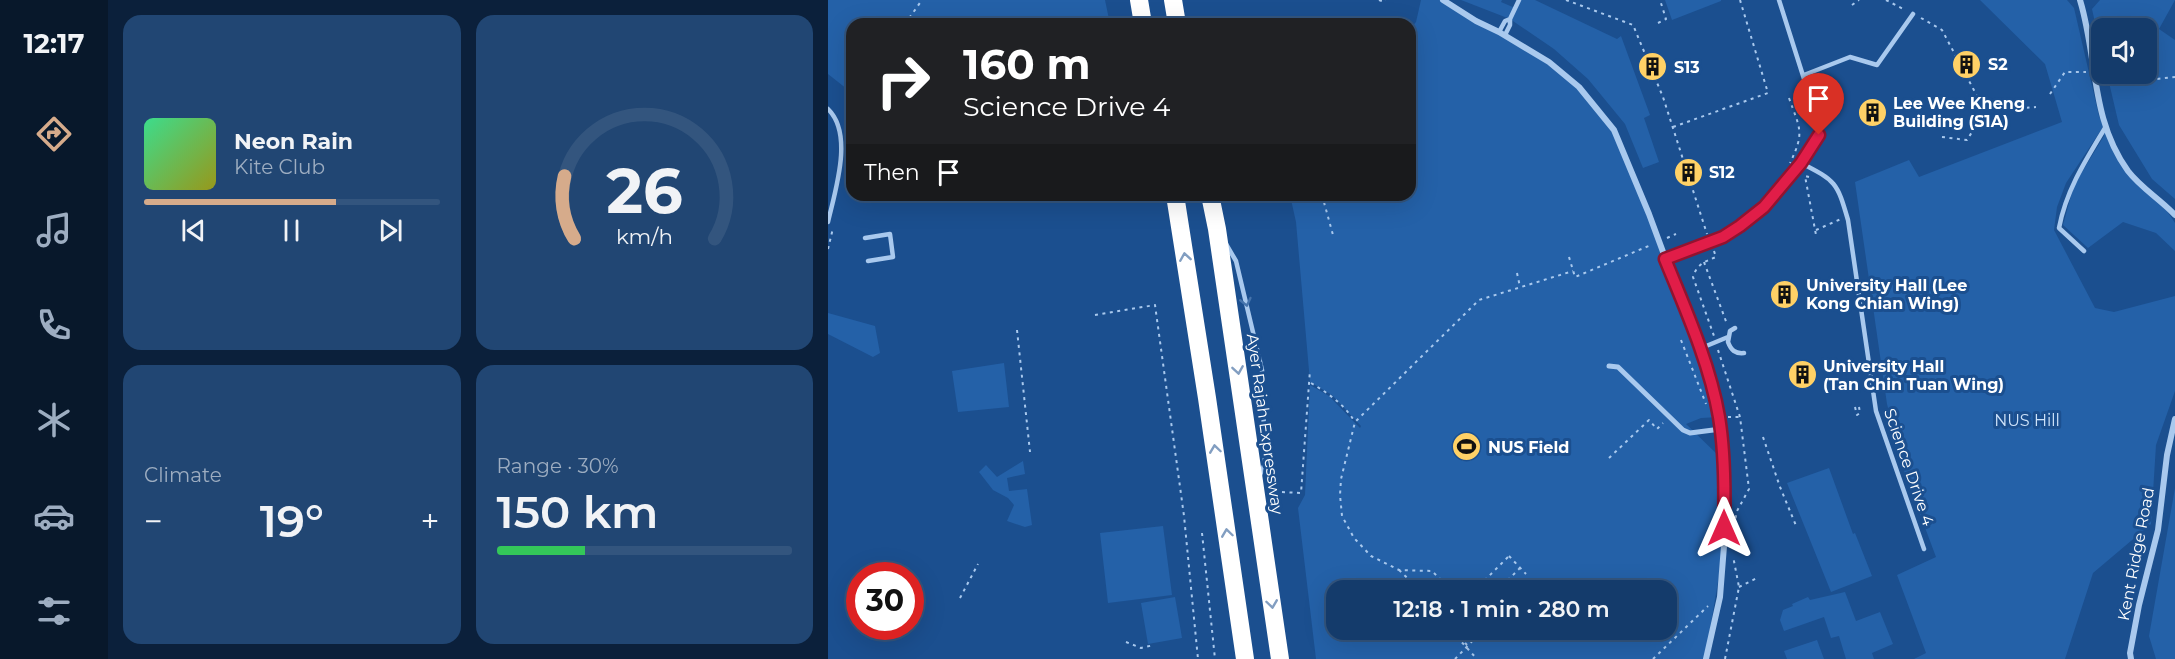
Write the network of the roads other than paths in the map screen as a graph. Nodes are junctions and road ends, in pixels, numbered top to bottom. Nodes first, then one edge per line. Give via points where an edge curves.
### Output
1 (1139, 0) edge
2 (1173, 0) edge
3 (1443, 0) edge
4 (1519, 0) edge
5 (1779, 0) edge
6 (2080, 0) edge
7 (1913, 14) road end
8 (1142, 18) edge
9 (1176, 18) edge
10 (1502, 33) junction
11 (1804, 75) junction
12 (1805, 82) dead end
13 (828, 109) edge
14 (1814, 115) dead end
15 (2105, 128) junction
16 (1801, 163) junction
17 (1176, 201) edge
18 (1211, 201) edge
19 (2175, 215) edge
20 (828, 222) edge
21 (865, 238) dead end
22 (2084, 251) dead end
23 (1665, 259) junction
24 (868, 261) dead end
25 (1699, 349) junction
26 (1744, 353) dead end
27 (1609, 366) dead end
28 (2175, 419) edge
29 (1720, 429) junction
30 (1924, 549) dead end
31 (1245, 659) edge
32 (1280, 659) edge
33 (1706, 659) edge
34 (2131, 659) edge

1 - 8 highway
2 - 9 highway
3 - 10 street
4 - 10 lane
5 - 11 lane
6 - 15 street
7 - 11 lane via 1877,65 1850,57
10 - 23 street via 1569,77 1614,130
11 - 12 lane
13 - 20 lane via 840,130 842,153
14 - 16 lane via 1819,135
15 - 19 street via 2130,173
15 - 22 lane via 2072,184 2062,210 2059,228
16 - 23 lane via 1764,207 1740,226 1723,237
16 - 30 lane, Science Drive 4 via 1828,177 1843,203 1876,411
31 -> 17 highway
18 -> 32 highway, Ayer Rajah Expressway
21 - 24 lane via 890,234 893,257
23 - 25 street
25 - 26 lane via 1731,332 1728,342 1734,351
25 - 29 street
27 - 29 street via 1618,367 1683,430 1690,433
28 - 34 street, Kent Ridge Road via 2158,530 2139,605
29 - 33 street via 1724,546 1720,597

